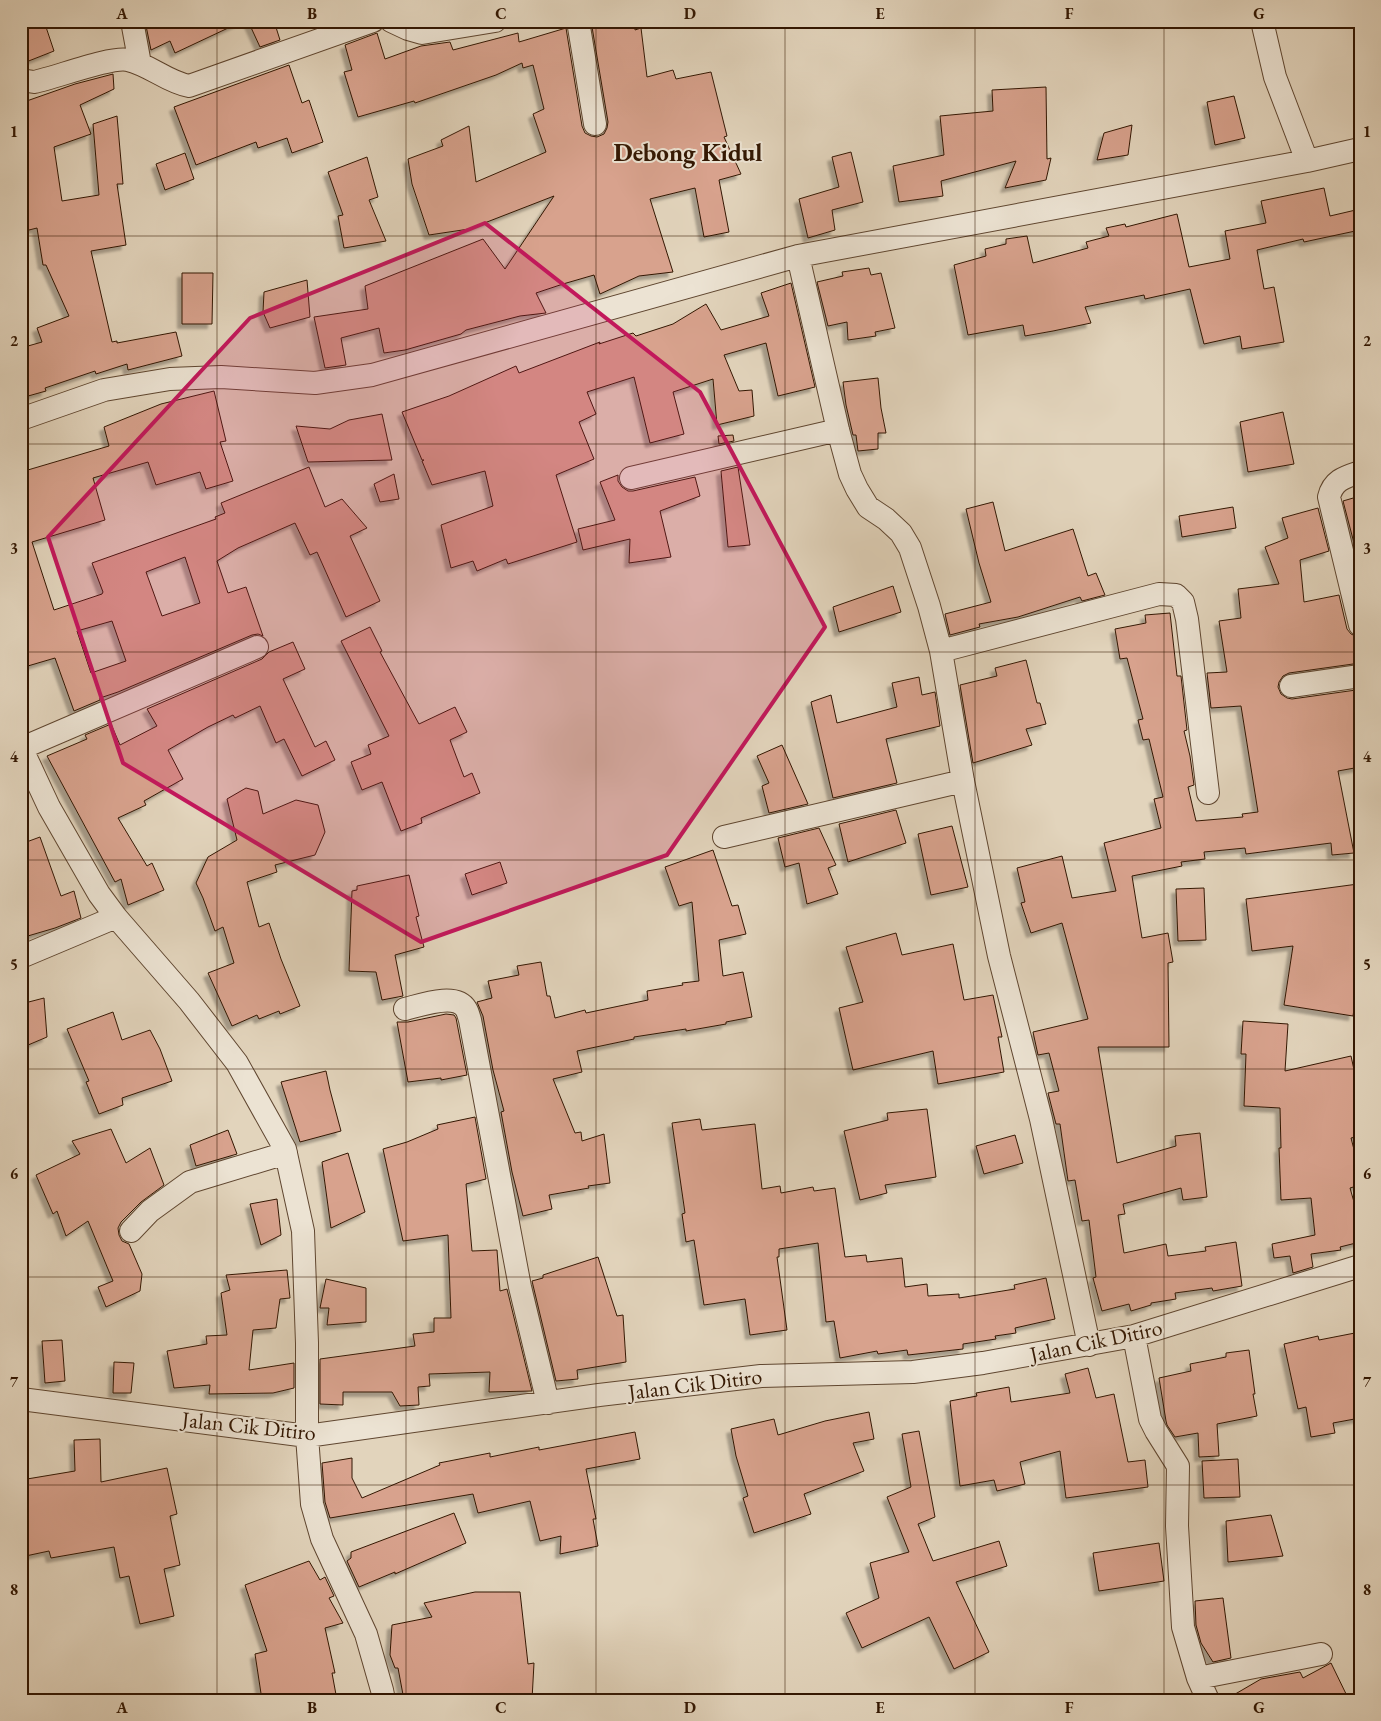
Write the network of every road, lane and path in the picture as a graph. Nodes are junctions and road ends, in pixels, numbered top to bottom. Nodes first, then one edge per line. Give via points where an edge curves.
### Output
1 (132, 21) edge
2 (373, 21) edge
3 (391, 21) edge
4 (495, 21) edge
5 (578, 21) edge
6 (1262, 21) edge
7 (140, 64) junction
8 (21, 80) edge
9 (595, 124) dead end
10 (1360, 149) edge
11 (1307, 161) junction
12 (798, 256) junction
13 (21, 419) edge
14 (838, 430) junction
15 (1360, 472) edge
16 (631, 478) dead end
17 (1360, 625) edge
18 (257, 647) dead end
19 (941, 651) junction
20 (1360, 676) edge
21 (1290, 686) dead end
22 (22, 748) edge
23 (963, 781) junction
24 (1208, 794) dead end
25 (724, 837) dead end
26 (116, 917) junction
27 (21, 957) edge
28 (405, 1009) dead end
29 (286, 1153) junction
30 (131, 1231) dead end
31 (1360, 1266) edge
32 (1134, 1336) junction
33 (1089, 1345) junction
34 (21, 1399) edge
35 (548, 1403) junction
36 (307, 1436) junction
37 (1321, 1654) dead end
38 (1198, 1678) junction
39 (384, 1700) edge
40 (1208, 1700) edge

1 - 7 street
2 - 7 street via 189,86 176,84
3 - 4 street via 422,33
5 - 9 street
6 - 11 street via 1275,77
7 - 8 street via 126,59 110,61 45,80
10 - 11 street
11 - 12 street
12 - 13 street via 372,375 315,383 221,377 170,379 104,390
12 - 14 street
14 - 16 street
14 - 19 street via 857,490 868,507 901,533 910,548
15 - 17 street via 1341,479 1331,488 1330,497
18 - 22 street
19 - 23 street
19 - 24 street via 1159,594 1176,595 1183,602 1187,619
20 - 21 street
22 - 26 street via 49,807 99,894
23 - 25 street
23 - 33 street via 999,956 1041,1119
26 - 27 street
26 - 29 street via 237,1062
28 - 35 street via 443,1000 457,1001 466,1008 520,1287
29 - 30 street via 190,1182 150,1211
29 - 36 street via 303,1231
31 - 32 street, Jalan Cik Ditiro
32 - 33 street, Jalan Cik Ditiro
32 - 38 street via 1150,1419 1178,1466 1177,1526 1183,1627
33 - 35 street, Jalan Cik Ditiro via 913,1372 761,1376
34 - 36 street, Jalan Cik Ditiro
35 - 36 street, Jalan Cik Ditiro
36 - 39 street via 312,1504 322,1539 366,1634
37 - 38 street
38 - 40 street

